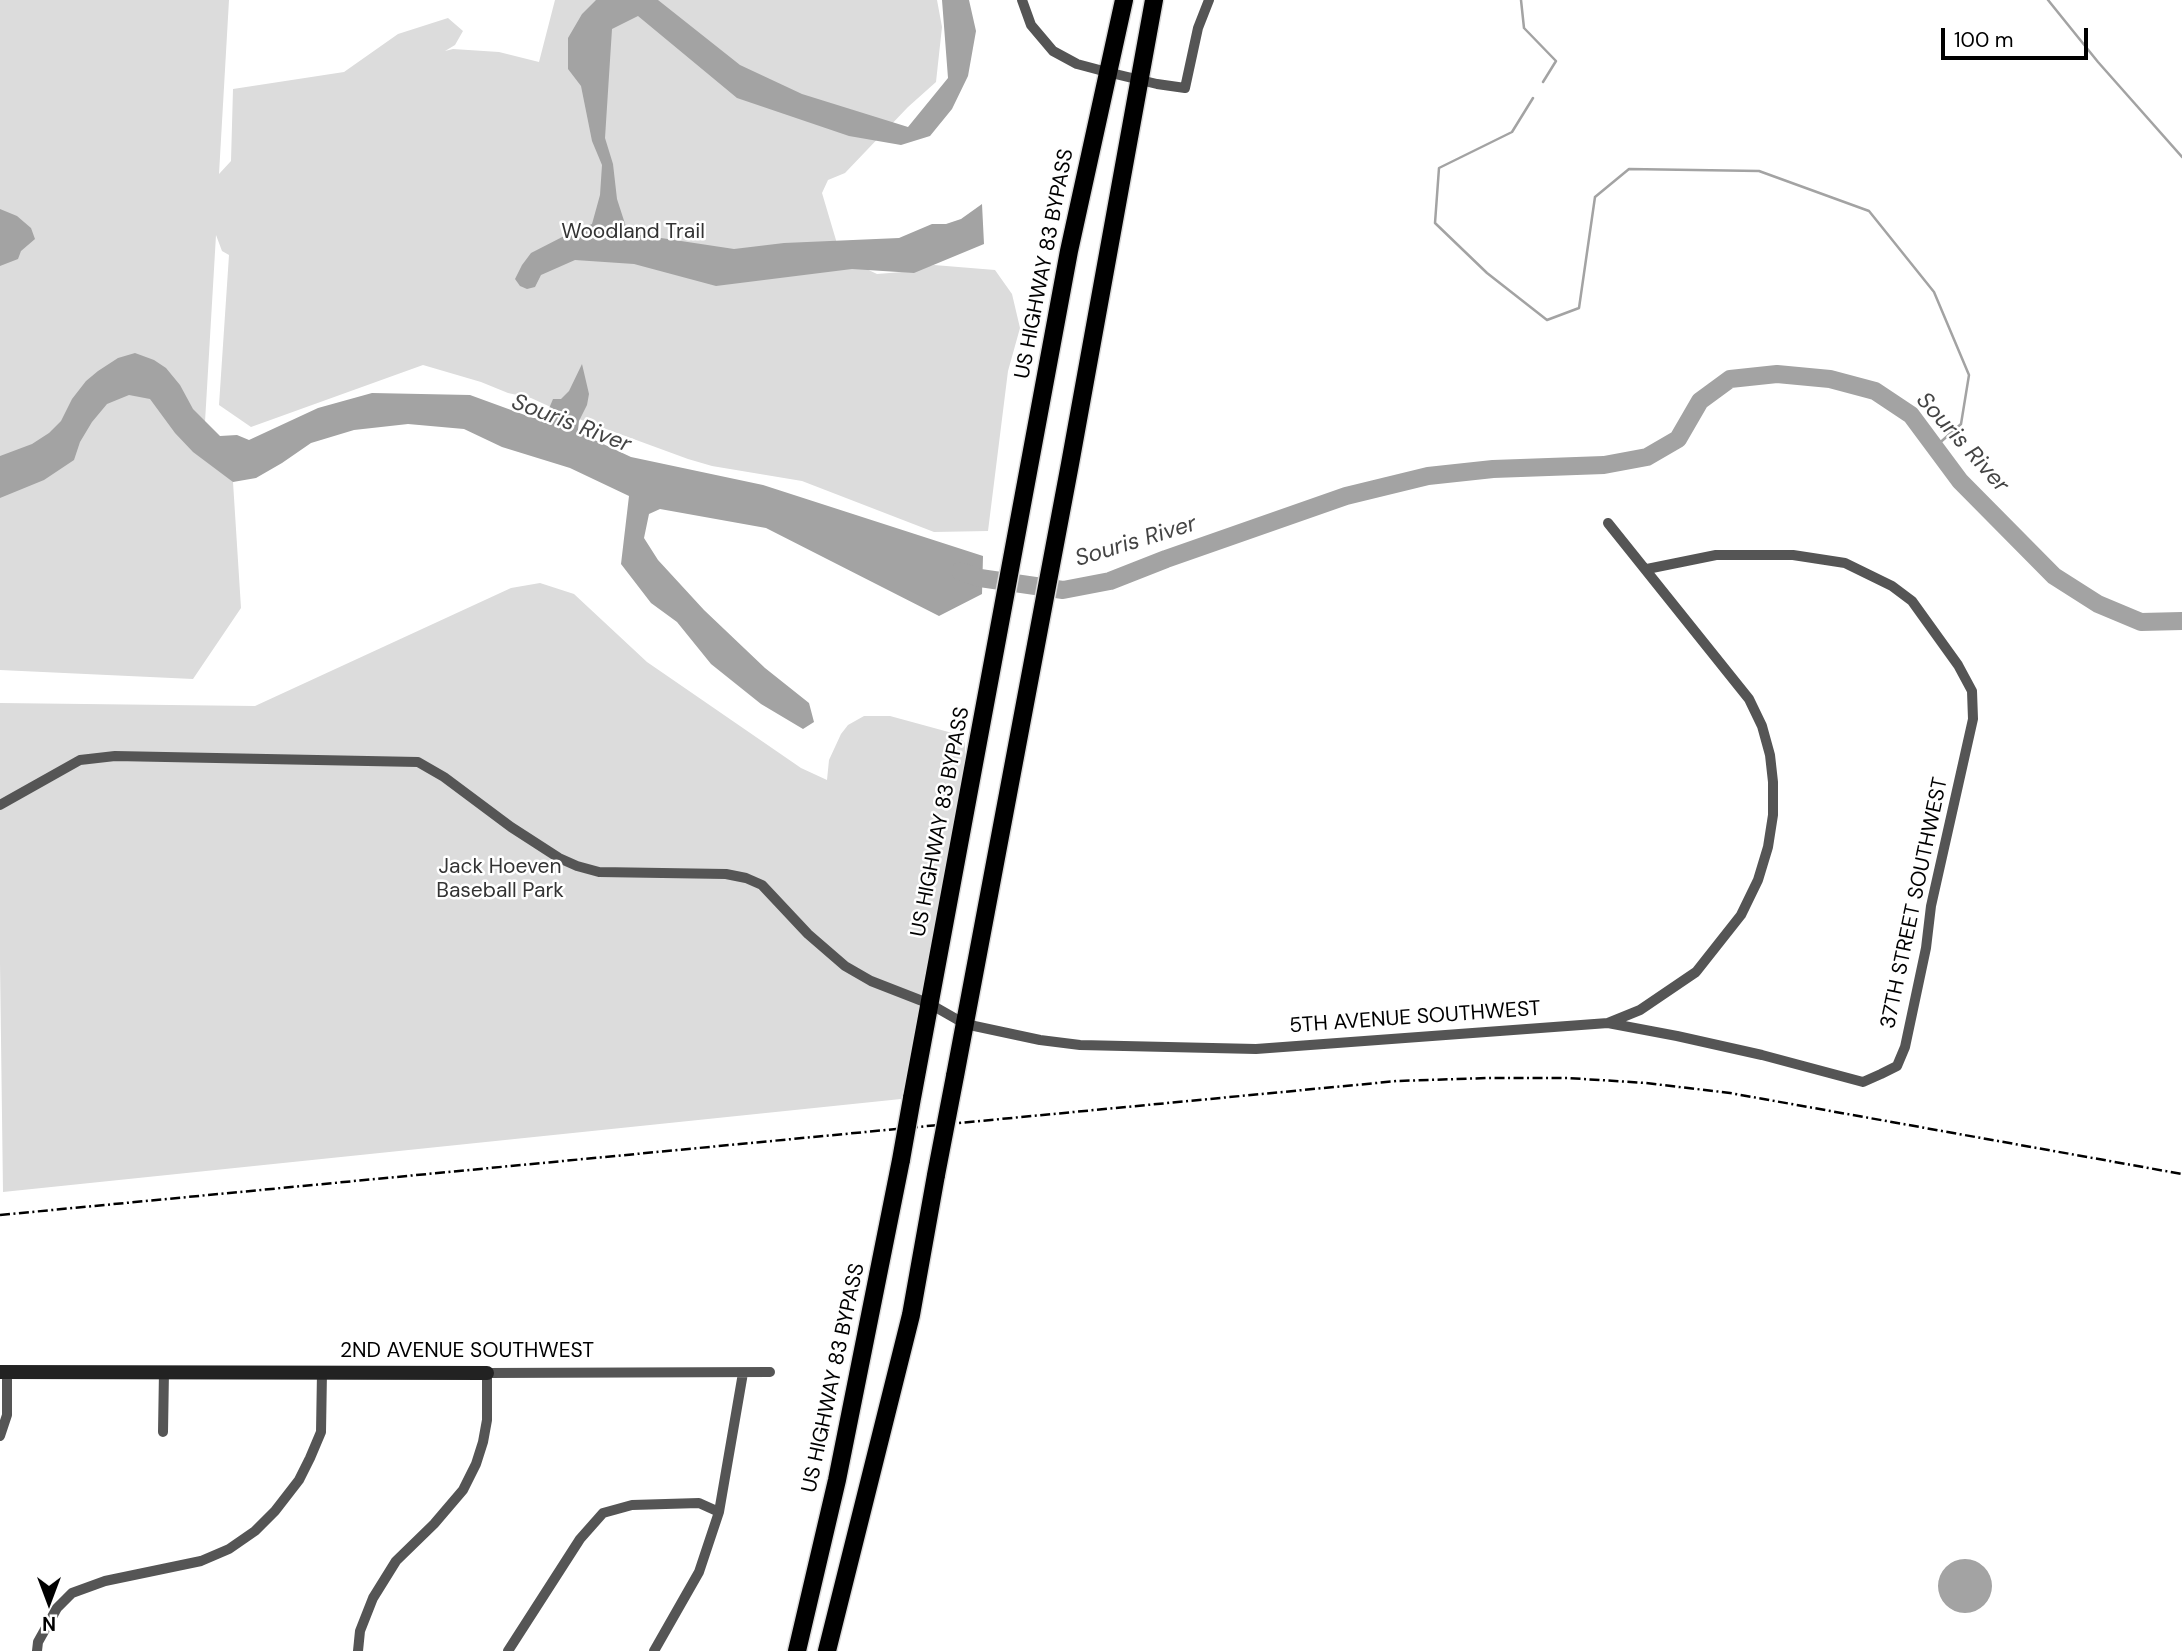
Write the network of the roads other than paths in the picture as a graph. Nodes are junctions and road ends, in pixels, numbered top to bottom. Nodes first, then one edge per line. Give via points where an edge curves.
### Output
1 (1022, 0) edge
2 (1124, 0) edge
3 (1154, 0) edge
4 (1209, 0) edge
5 (1107, 72) junction
6 (1139, 80) junction
7 (1608, 523) dead end
8 (1647, 569) junction
9 (0, 805) edge
10 (930, 1004) junction
11 (1608, 1023) junction
12 (965, 1024) junction
13 (1863, 1082) joint
14 (164, 1371) junction
15 (4, 1372) edge
16 (322, 1372) junction
17 (770, 1372) dead end
18 (487, 1373) junction
19 (743, 1373) junction
20 (163, 1432) dead end
21 (0, 1436) edge
22 (719, 1512) junction
23 (37, 1651) edge
24 (358, 1651) edge
25 (508, 1651) edge
26 (654, 1651) edge
27 (797, 1651) edge
28 (828, 1651) edge

1 - 5 street via 1031,25 1053,51
2 - 5 highway, US HIGHWAY 83 BYPASS
3 - 6 highway
4 - 6 street via 1185,88
5 - 6 street
5 - 10 highway, US HIGHWAY 83 BYPASS via 1069,251
6 - 12 highway
7 - 8 street
8 - 11 street via 1749,699 1770,755 1773,815 1758,880 1721,942 1696,972 1670,991
8 - 13 street, 37TH STREET SOUTHWEST via 1716,555 1793,555 1845,563 1912,601 1972,691 1970,730 1905,1047 1897,1066
9 - 10 street, 5TH AVENUE SOUTHWEST via 80,760 115,756 418,762 559,858 578,866 599,872 726,874 762,885 845,966
10 - 12 street, 5TH AVENUE SOUTHWEST
10 - 27 highway, US HIGHWAY 83 BYPASS, bridge via 837,1480
11 - 12 street, 5TH AVENUE SOUTHWEST via 1256,1049 1080,1045
11 - 13 street, 5TH AVENUE SOUTHWEST via 1729,1047
12 - 28 highway, bridge via 911,1315
14 - 15 street, 2ND AVENUE SOUTHWEST
14 - 16 street, 2ND AVENUE SOUTHWEST
14 - 20 street
15 - 21 street via 7,1415
16 - 18 street, 2ND AVENUE SOUTHWEST
16 - 23 street via 321,1432 299,1480 255,1531 229,1549 201,1560 72,1593 57,1608
17 - 19 street, 2ND AVENUE SOUTHWEST
18 - 19 street, 2ND AVENUE SOUTHWEST
18 - 24 street via 487,1420 476,1464 463,1490 435,1524 396,1561 373,1598 360,1631
19 - 22 street
22 - 25 street via 699,1503 632,1505 603,1513 580,1539
22 - 26 street via 699,1572

